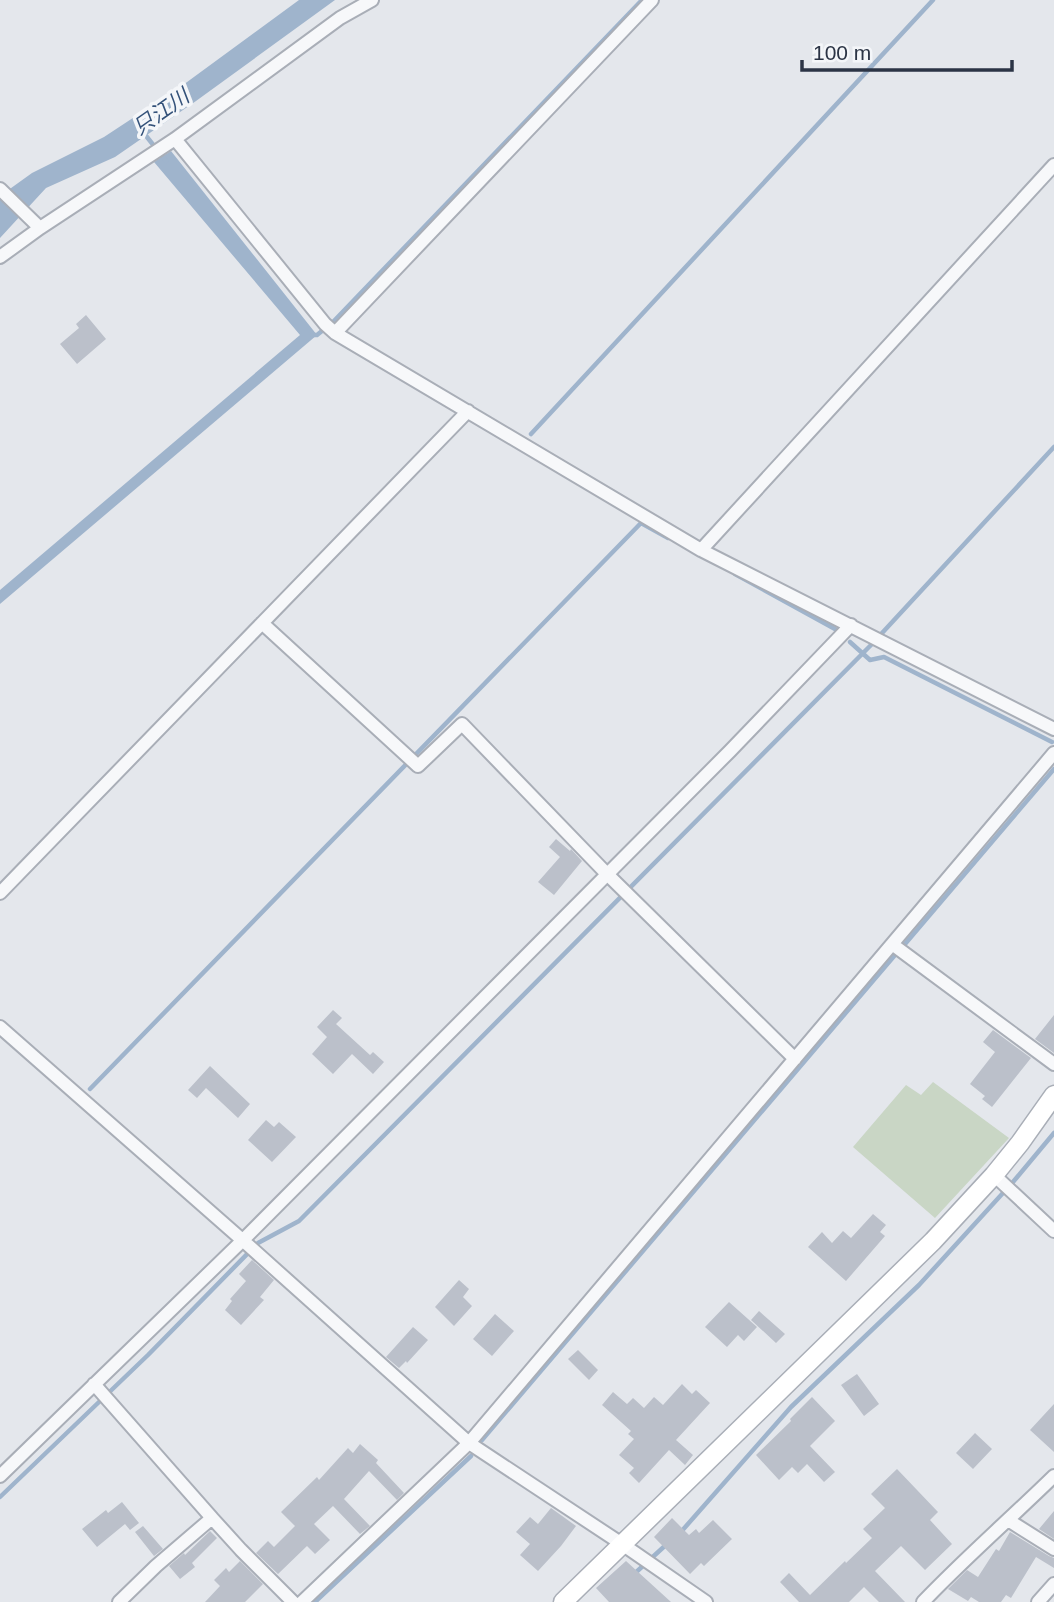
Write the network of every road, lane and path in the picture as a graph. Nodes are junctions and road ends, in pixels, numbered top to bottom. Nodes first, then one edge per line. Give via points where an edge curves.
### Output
1 (372, 0) edge
2 (652, 0) edge
3 (175, 139) junction
4 (1054, 165) edge
5 (0, 189) edge
6 (40, 228) junction
7 (0, 257) edge
8 (330, 328) junction
9 (468, 411) junction
10 (701, 550) junction
11 (262, 623) junction
12 (851, 625) junction
13 (1054, 729) edge
14 (1054, 753) edge
15 (607, 873) junction
16 (0, 893) edge
17 (892, 944) junction
18 (0, 1027) edge
19 (795, 1059) junction
20 (1054, 1064) edge
21 (1054, 1095) edge
22 (1003, 1183) junction
23 (1054, 1231) edge
24 (250, 1246) junction
25 (97, 1387) junction
26 (469, 1443) junction
27 (0, 1476) edge
28 (1054, 1476) edge
29 (212, 1518) junction
30 (1009, 1520) junction
31 (622, 1544) junction
32 (1054, 1549) edge
33 (1054, 1584) edge
34 (119, 1602) edge
35 (293, 1602) edge
36 (302, 1602) edge
37 (564, 1602) edge
38 (706, 1602) edge
39 (923, 1602) edge
40 (1038, 1602) edge

1 - 3 street via 340,18
2 - 8 street
3 - 6 street
3 - 8 street
4 - 10 street
5 - 6 street
6 - 7 street
8 - 9 street
9 - 10 street
9 - 11 street
10 - 12 street
11 - 15 street via 418,765 462,724
11 - 16 street
12 - 13 street
12 - 15 street
14 - 17 street
15 - 19 street
15 - 24 street
17 - 19 street
17 - 20 street
18 - 24 street
19 - 26 street
21 - 22 street via 1020,1143
22 - 23 street
22 - 31 street via 933,1241
24 - 25 street
24 - 26 street
25 - 27 street
25 - 29 street
26 - 31 street
26 - 36 street
28 - 30 street
29 - 34 street
29 - 35 street
30 - 32 street
30 - 39 street
31 - 37 street
31 - 38 street
33 - 40 street

